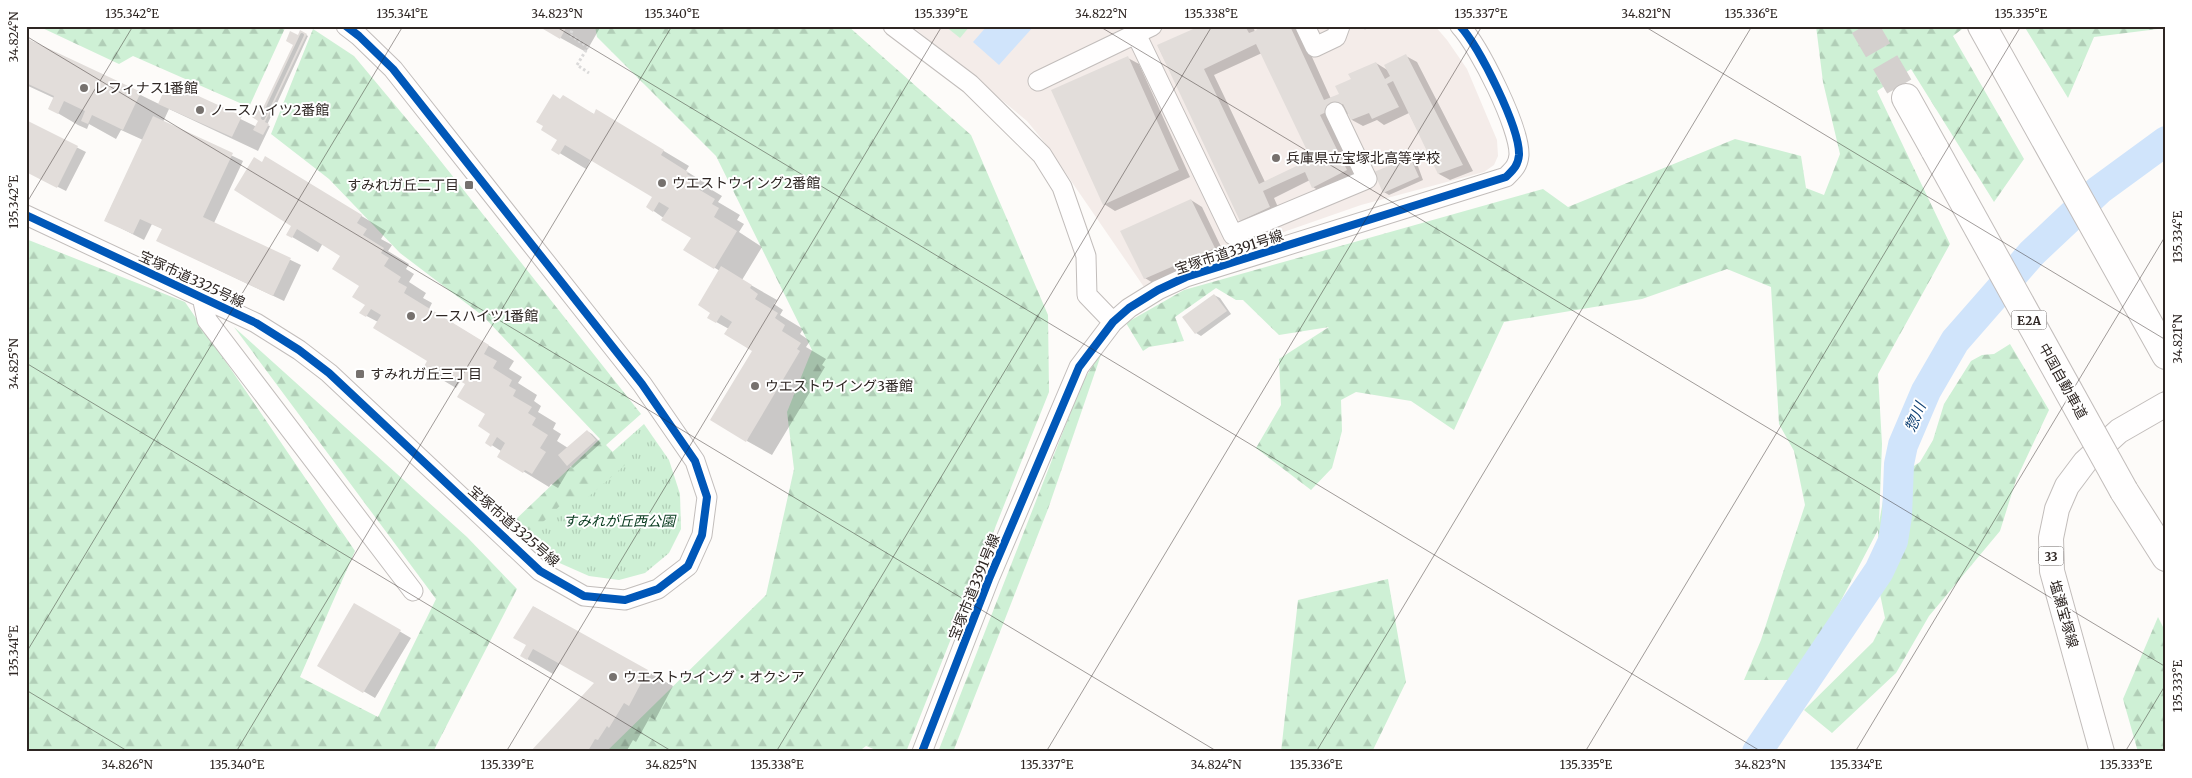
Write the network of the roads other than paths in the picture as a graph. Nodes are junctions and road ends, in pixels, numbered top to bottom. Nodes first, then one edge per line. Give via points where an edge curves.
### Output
1 (346, 26) edge
2 (893, 26) edge
3 (1305, 26) edge
4 (1340, 26) edge
5 (1460, 26) edge
6 (1982, 26) edge
7 (1144, 30) edge
8 (1038, 81) dead end
9 (1906, 98) tunnel mouth
10 (1335, 112) dead end
11 (26, 215) edge
12 (202, 297) junction
13 (1113, 322) junction
14 (2166, 355) edge
15 (2166, 404) edge
16 (2166, 558) edge
17 (413, 590) dead end
18 (922, 752) edge
19 (2102, 752) edge

1 - 12 street, 宝塚市道3325号線 via 394,69 642,384 695,461 707,497 702,535 688,566 658,589 625,600 584,596 540,571 329,374 299,350 256,323
2 - 13 street via 970,84 1042,155 1062,187 1086,256 1086,295
3 - 4 street via 1315,47 1336,38
5 - 13 street, 宝塚市道3391号線 via 1486,64 1517,139 1519,155 1516,167 1506,177 1186,277 1158,290
6 - 14 highway
7 - 8 street
7 - 10 street via 1233,234 1366,179
9 - 16 highway, 中国自動車道 / E2A, bridge via 2124,491
11 - 12 street, 宝塚市道3325号線
12 - 17 street via 207,320
13 - 18 street, 宝塚市道3391号線 via 1079,367 989,579
15 - 19 main road, 塩瀬宝塚線 / 33 via 2119,431 2084,462 2067,486 2057,509 2051,538 2052,571

